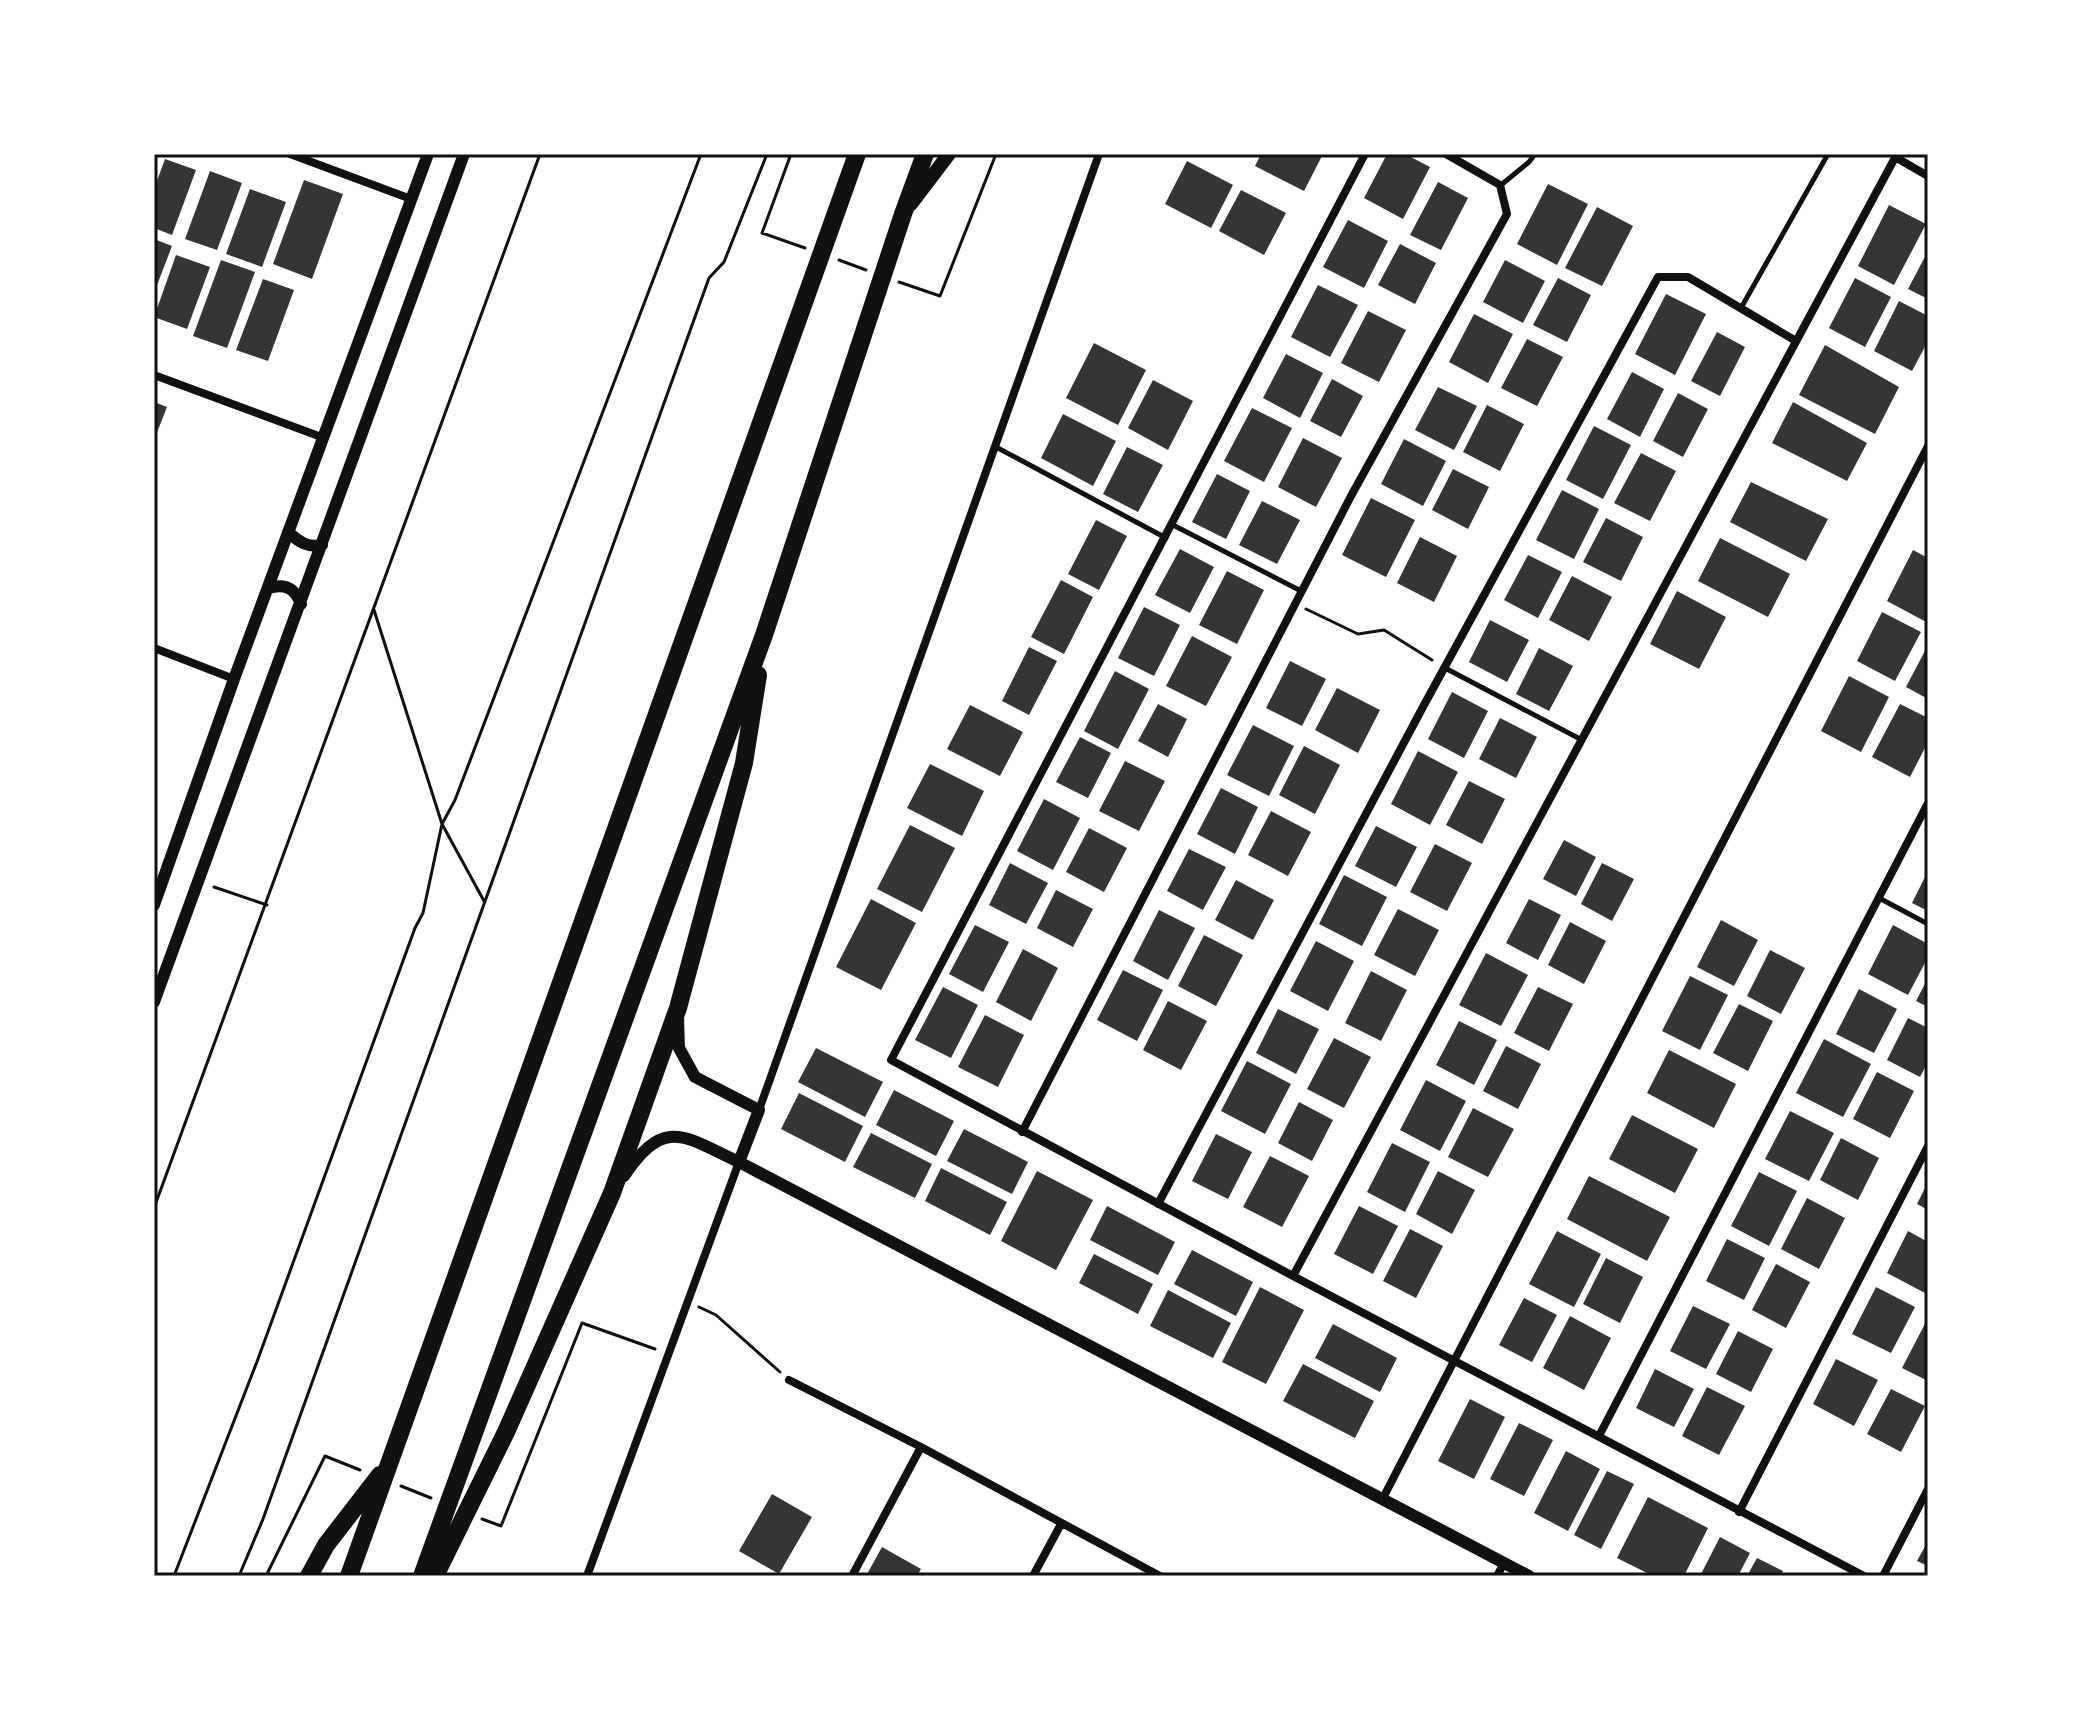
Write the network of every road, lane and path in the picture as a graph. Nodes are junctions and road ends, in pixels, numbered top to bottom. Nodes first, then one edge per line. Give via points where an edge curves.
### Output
1 (290, 154) edge
2 (428, 154) edge
3 (464, 154) edge
4 (540, 154) edge
5 (701, 154) edge
6 (767, 154) edge
7 (791, 154) edge
8 (857, 154) edge
9 (925, 154) edge
10 (949, 154) edge
11 (996, 154) edge
12 (1099, 154) edge
13 (1365, 154) edge
14 (1446, 154) edge
15 (1535, 154) edge
16 (1828, 154) edge
17 (1893, 155) edge
18 (1928, 176) edge
19 (1500, 185) junction
20 (411, 199) junction
21 (903, 214) junction
22 (806, 249) dead end
23 (836, 259) dead end
24 (866, 270) dead end
25 (895, 280) dead end
26 (1741, 308) junction
27 (1796, 341) junction
28 (154, 375) edge
29 (324, 438) junction
30 (1928, 446) edge
31 (995, 447) junction
32 (1173, 525) junction
33 (288, 532) junction
34 (1166, 538) junction
35 (322, 545) junction
36 (268, 588) junction
37 (1302, 592) junction
38 (301, 604) junction
39 (1295, 604) junction
40 (374, 610) junction
41 (764, 635) junction
42 (154, 648) edge
43 (1445, 668) junction
44 (234, 679) junction
45 (1582, 740) junction
46 (1928, 803) edge
47 (442, 824) junction
48 (198, 882) junction
49 (1879, 897) junction
50 (485, 901) junction
51 (154, 905) edge
52 (267, 905) junction
53 (1928, 924) edge
54 (154, 1002) edge
55 (678, 1008) junction
56 (759, 1110) junction
57 (1022, 1132) junction
58 (1928, 1146) edge
59 (739, 1162) junction
60 (612, 1193) junction
61 (1158, 1204) junction
62 (154, 1208) edge
63 (1293, 1276) junction
64 (688, 1302) junction
65 (669, 1354) junction
66 (1455, 1361) junction
67 (789, 1380) joint
68 (1599, 1436) junction
69 (921, 1447) junction
70 (392, 1460) junction
71 (369, 1473) dead end
72 (398, 1485) dead end
73 (1928, 1489) edge
74 (1383, 1498) junction
75 (442, 1503) dead end
76 (1739, 1512) junction
77 (471, 1515) dead end
78 (1061, 1524) junction
79 (1504, 1563) junction
80 (174, 1576) edge
81 (239, 1576) edge
82 (266, 1576) edge
83 (309, 1576) edge
84 (349, 1576) edge
85 (422, 1576) edge
86 (435, 1576) edge
87 (587, 1576) edge
88 (852, 1576) edge
89 (1033, 1576) edge
90 (1160, 1576) edge
91 (1497, 1576) edge
92 (1529, 1576) edge
93 (1864, 1576) edge
94 (1883, 1576) edge

1 - 20 street
2 - 20 street
3 - 35 street
4 - 40 path
5 - 47 path
6 - 50 path via 733,243 709,278
7 - 22 path via 762,233
8 - 70 highway
9 - 21 highway
10 - 21 main road
11 - 25 path via 940,296
12 - 31 street
13 - 32 street
14 - 19 street
15 - 19 lane
16 - 26 lane
17 - 18 street
17 - 27 street
19 - 37 street via 1507,214
20 - 29 street
21 - 41 highway
23 - 24 path
26 - 27 street
26 - 43 street via 1688,277 1658,277
27 - 45 street
28 - 29 street
29 - 33 street
30 - 66 street
31 - 34 lane
31 - 56 street
32 - 34 street
32 - 37 lane
33 - 35 street via 312,547
33 - 36 street
34 - 57 street via 891,1060
35 - 38 street
36 - 38 street via 289,587
36 - 44 street
37 - 39 street
38 - 48 street
39 - 43 path via 1358,634 1384,630
39 - 57 street
40 - 47 path
40 - 52 path
41 - 55 highway via 744,763
41 - 85 highway
42 - 44 street
43 - 45 lane
43 - 61 street
44 - 51 street
45 - 63 street
46 - 49 street
47 - 50 path
47 - 80 path via 423,913
48 - 52 path
48 - 54 street
49 - 53 lane
49 - 68 street
50 - 81 path
52 - 62 path
55 - 56 street via 679,1048 695,1077
55 - 60 highway
56 - 59 street
57 - 61 street
58 - 76 street
59 - 60 street via 691,1140 660,1138
59 - 64 street
59 - 74 street
60 - 86 highway via 506,1432
61 - 63 street
63 - 66 street
64 - 65 street
64 - 67 path via 716,1315
65 - 77 path via 582,1323 501,1526
65 - 87 street
66 - 68 street
66 - 74 street
67 - 69 street
68 - 76 street
69 - 78 street
69 - 88 street
70 - 83 highway via 326,1545
70 - 84 highway
71 - 82 path via 325,1456
72 - 75 path
73 - 94 street
74 - 79 street
76 - 93 street
78 - 89 street
78 - 90 street
79 - 91 street
79 - 92 street

